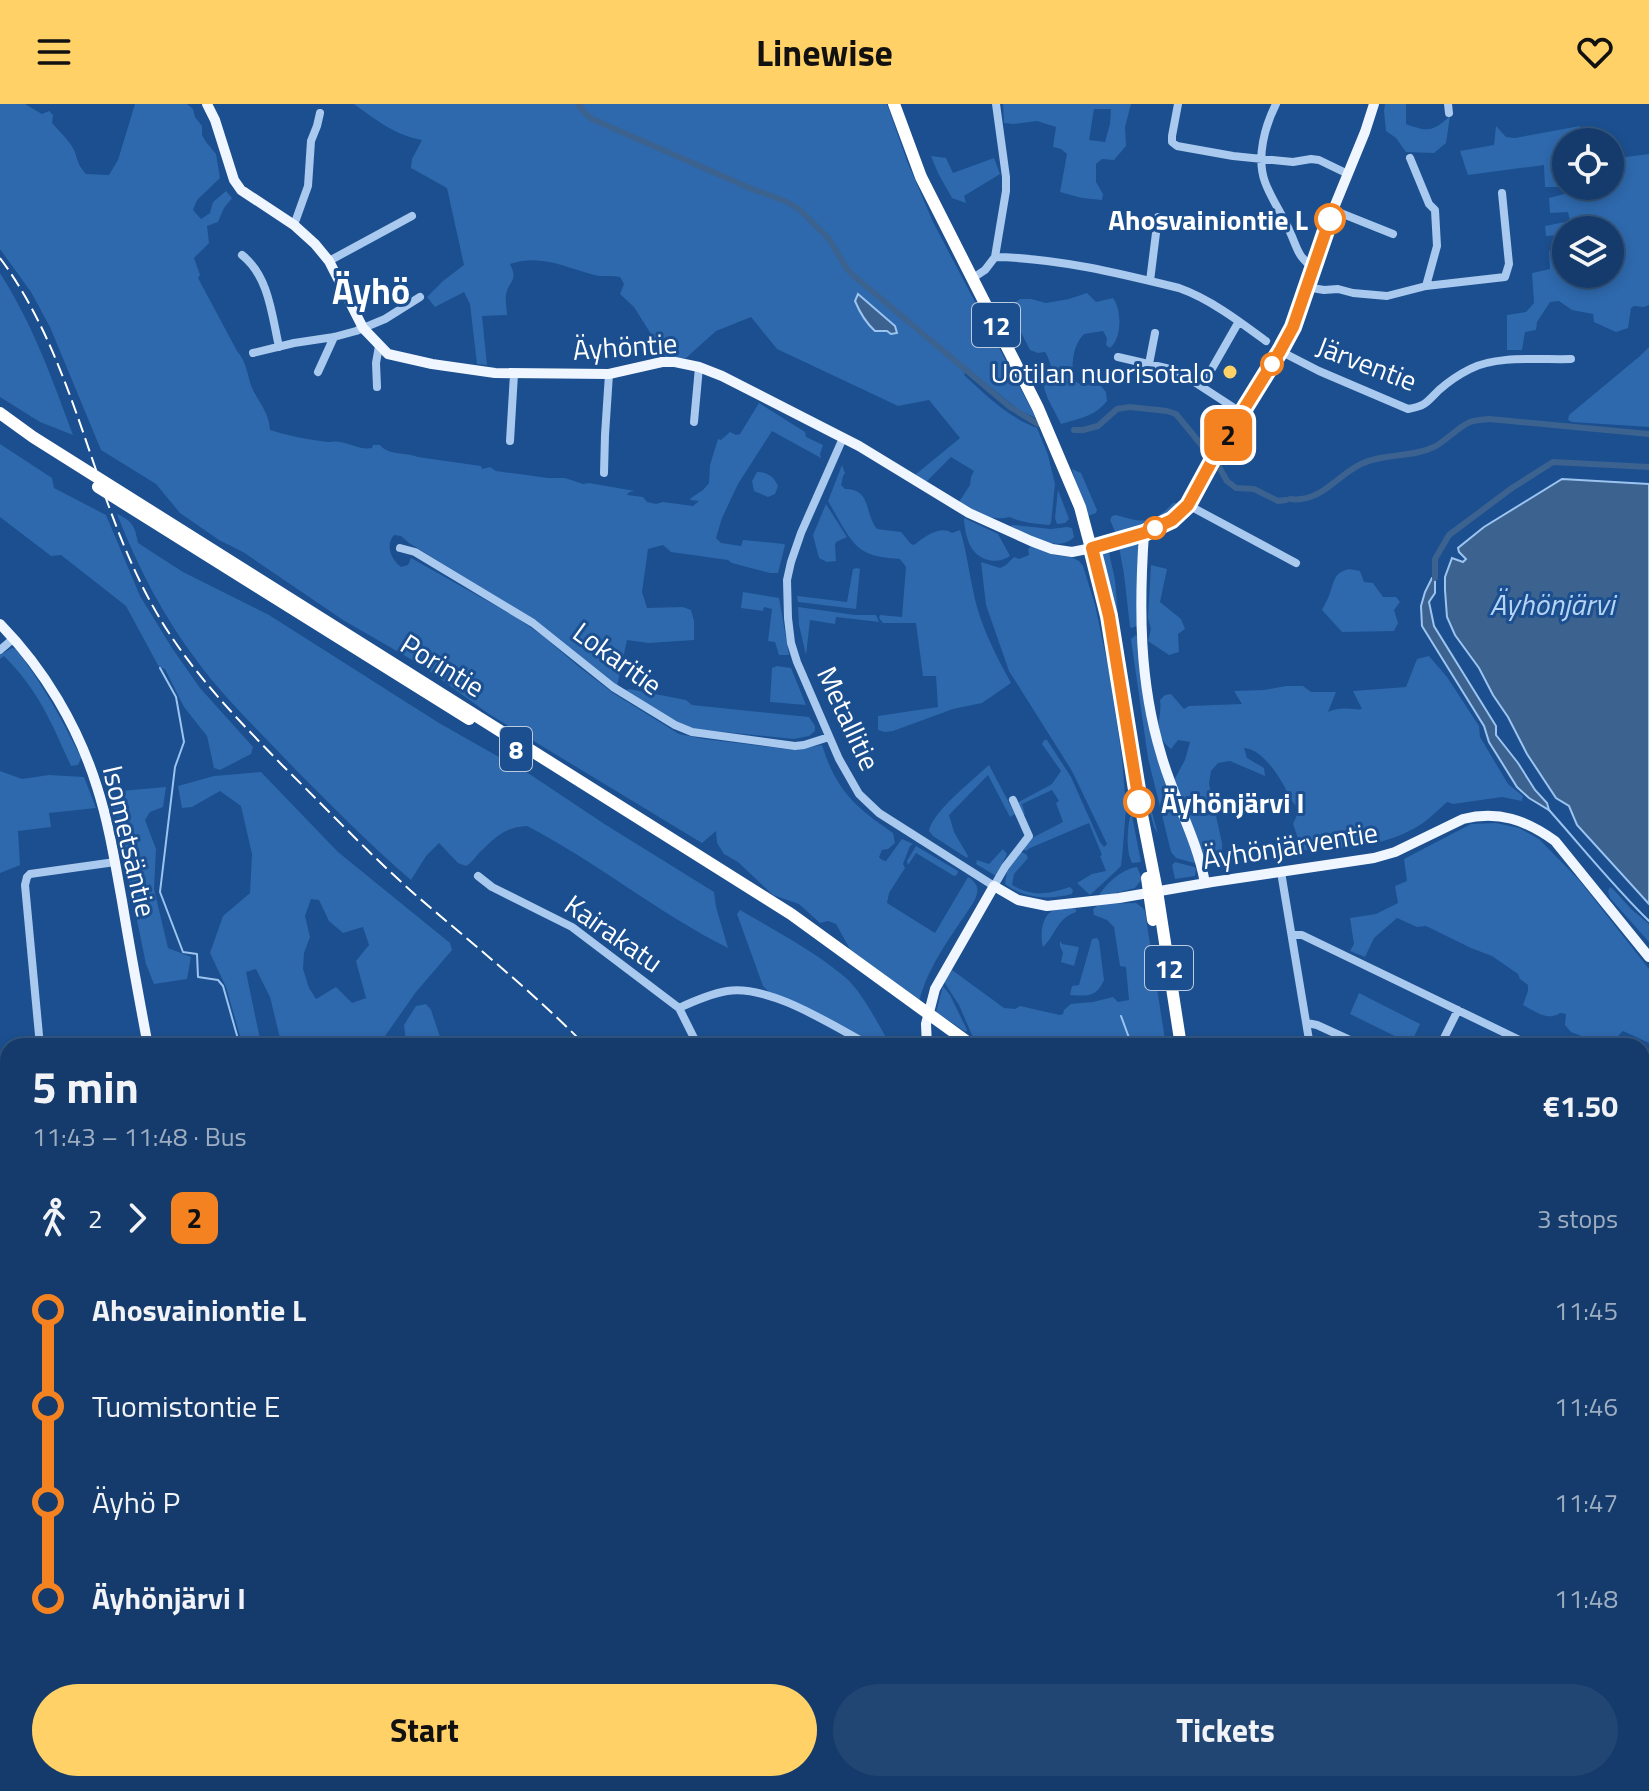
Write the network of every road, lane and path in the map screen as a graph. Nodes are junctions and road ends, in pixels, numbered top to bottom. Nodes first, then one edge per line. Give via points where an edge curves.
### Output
1 (894, 104) edge
2 (996, 104) edge
3 (1178, 104) edge
4 (1276, 104) edge
5 (1374, 104) edge
6 (211, 106) edge
7 (320, 113) dead end
8 (1410, 158) dead end
9 (1261, 159) junction
10 (1348, 174) junction
11 (1502, 193) dead end
12 (1333, 210) junction
13 (412, 216) dead end
14 (1158, 217) dead end
15 (294, 225) junction
16 (1393, 234) dead end
17 (242, 255) dead end
18 (995, 257) junction
19 (329, 261) junction
20 (1313, 267) junction
21 (973, 278) junction
22 (1150, 281) junction
23 (1426, 286) junction
24 (1306, 287) junction
25 (420, 297) dead end
26 (1238, 323) junction
27 (363, 328) junction
28 (1155, 333) dead end
29 (334, 337) junction
30 (1266, 341) dead end
31 (379, 346) junction
32 (279, 347) junction
33 (1280, 351) junction
34 (253, 353) dead end
35 (1118, 357) dead end
36 (1571, 359) dead end
37 (1149, 364) junction
38 (699, 367) junction
39 (318, 372) dead end
40 (514, 374) junction
41 (609, 374) junction
42 (1202, 386) junction
43 (377, 387) dead end
44 (0, 413) edge
45 (1242, 413) junction
46 (694, 422) dead end
47 (0, 423) edge
48 (843, 438) junction
49 (31, 440) junction
50 (510, 441) dead end
51 (604, 473) dead end
52 (1188, 505) junction
53 (1144, 533) junction
54 (400, 548) dead end
55 (1092, 548) junction
56 (1296, 563) dead end
57 (0, 624) edge
58 (14, 638) junction
59 (0, 650) edge
60 (829, 737) junction
61 (1013, 800) dead end
62 (115, 862) junction
63 (1281, 872) junction
64 (478, 876) dead end
65 (1205, 883) junction
66 (994, 886) junction
67 (1153, 891) junction
68 (1292, 935) junction
69 (1649, 957) edge
70 (679, 1008) junction
71 (1458, 1010) junction
72 (1307, 1023) junction
73 (39, 1038) edge
74 (147, 1038) edge
75 (694, 1038) edge
76 (856, 1038) edge
77 (926, 1038) edge
78 (962, 1038) edge
79 (1172, 1038) edge
80 (1180, 1038) edge
81 (1309, 1038) edge
82 (1345, 1038) edge
83 (1444, 1038) edge
84 (1516, 1038) edge

1 - 21 highway, 12 via 921,177
2 - 18 street via 1006,191
3 - 9 street via 1172,136 1177,146
4 - 9 street
5 - 10 main road
6 - 15 main road, Äyhöntie via 234,180 251,198
7 - 15 street via 311,141 308,186
8 - 23 street via 1435,210 1437,246
9 - 10 street via 1319,160
9 - 20 street via 1265,182 1298,253
10 - 12 main road
11 - 23 street via 1509,264 1505,277
12 - 16 street
12 - 20 main road
13 - 19 street
14 - 22 street
15 - 19 main road, Äyhöntie
17 - 32 street via 258,271
18 - 21 street
18 - 22 street via 1027,257
19 - 27 main road, Äyhöntie
20 - 24 main road
21 - 55 highway, 12 via 1044,420
22 - 26 street via 1193,293
23 - 24 street via 1387,296
24 - 33 main road
25 - 27 street
26 - 30 street
26 - 42 street
27 - 29 street
27 - 31 main road, Äyhöntie
28 - 37 street
29 - 32 street
29 - 39 street
31 - 40 main road, Äyhöntie via 408,360
31 - 43 street
32 - 34 street
33 - 36 street, Järventie via 1408,409 1431,401 1440,389 1484,363
33 - 45 main road
35 - 37 street
37 - 42 street
38 - 41 main road, Äyhöntie via 662,362
38 - 46 street
38 - 48 main road, Äyhöntie
40 - 41 main road, Äyhöntie
40 - 50 street
41 - 51 street
42 - 45 street
44 - 49 highway, Porintie / 8
45 - 52 main road
47 - 49 highway, Porintie / 8
48 - 55 main road, Äyhöntie via 992,524 1052,549
48 - 60 street, Metallitie via 787,580 791,643
49 - 78 highway, Porintie / 8 via 791,914
52 - 53 main road, Äyhöntie via 1172,520
52 - 56 street
53 - 55 main road, Äyhöntie
53 - 65 main road via 1141,628 1146,687 1160,752
54 - 60 street, Lokaritie via 533,623 613,687 675,725 795,746
55 - 67 highway, 12 via 1109,616
57 - 58 main road, Isometsäntie
58 - 59 street
58 - 62 main road, Isometsäntie via 77,737 97,788
60 - 66 street, Metallitie via 851,783 869,805
61 - 66 street via 1029,836
62 - 73 street via 27,877
62 - 74 main road, Isometsäntie
63 - 65 main road, Äyhönjärventie
63 - 68 street
63 - 69 main road, Äyhönjärventie via 1395,852 1475,816 1511,817 1555,841
64 - 70 street, Kairakatu via 572,927
65 - 67 main road, Äyhönjärventie
66 - 67 main road, Metallitie via 1018,900 1044,906
66 - 77 main road via 939,979 930,1001
67 - 79 highway, 12
67 - 80 highway, 12
68 - 71 street via 1302,935
68 - 72 street
70 - 75 street, Kairakatu
70 - 76 street, Kairakatu via 728,991 753,991 778,998
71 - 83 street
71 - 84 street
72 - 81 street
72 - 82 street

